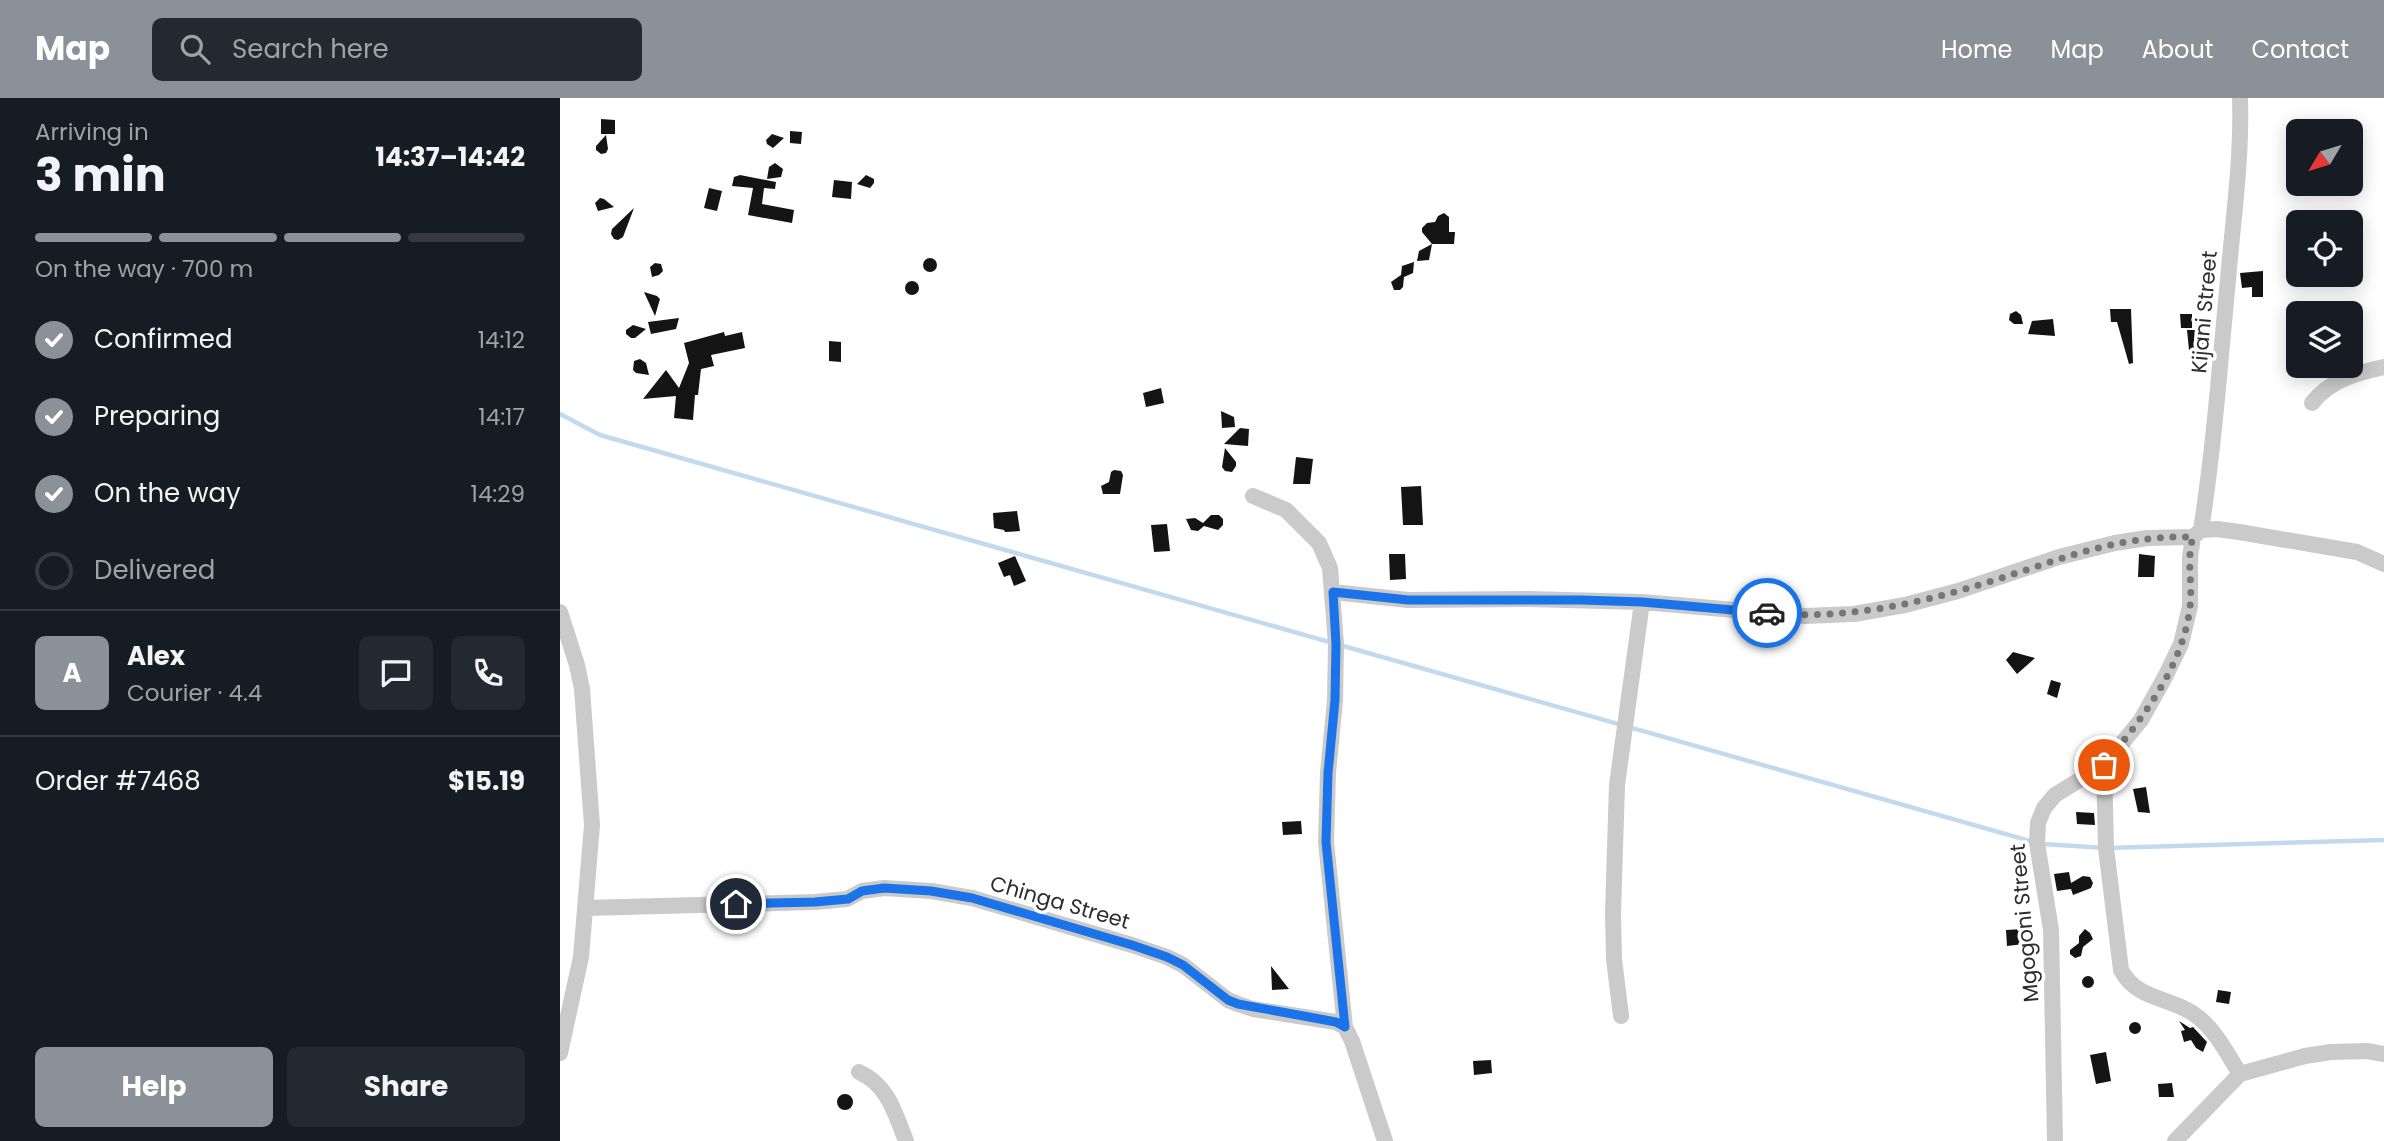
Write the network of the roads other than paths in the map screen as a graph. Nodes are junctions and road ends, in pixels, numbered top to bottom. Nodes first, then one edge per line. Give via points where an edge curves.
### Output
1 (2240, 98) edge
2 (2384, 366) edge
3 (2312, 403) dead end
4 (1253, 496) dead end
5 (2197, 534) junction
6 (2384, 564) edge
7 (1333, 592) junction
8 (1642, 602) junction
9 (560, 612) edge
10 (2104, 765) junction
11 (585, 908) junction
12 (1621, 1016) dead end
13 (1345, 1027) junction
14 (560, 1053) edge
15 (2384, 1054) edge
16 (859, 1072) dead end
17 (2241, 1074) junction
18 (906, 1141) edge
19 (1385, 1141) edge
20 (2055, 1141) edge
21 (2175, 1141) edge

1 - 5 street, Kijani Street via 2241,131 2214,435
2 - 3 street via 2333,383
4 - 7 street via 1286,510 1319,543 1330,568
5 - 6 street via 2217,529 2239,532 2357,552
5 - 8 street via 2115,543 1958,591 1854,614 1805,616
5 - 10 street, Mgogoni Street via 2190,557 2190,606 2181,644 2141,720
7 - 8 street via 1408,600
7 - 13 street via 1336,644 1326,842
8 - 12 street via 1618,785 1613,925
9 - 11 street via 577,665 586,725 592,825
10 - 17 street via 2106,848 2122,970 2139,991 2199,1017
10 - 20 street, Mgogoni Street via 2055,795 2038,823 2050,930
11 - 13 street, Chinga Street via 815,902 848,899 862,891 884,888 931,891 972,898 1155,953 1183,965 1228,1000 1245,1006
11 - 14 street via 581,957
13 - 19 street
15 - 17 street via 2332,1052
16 - 18 street via 884,1090
17 - 21 street

